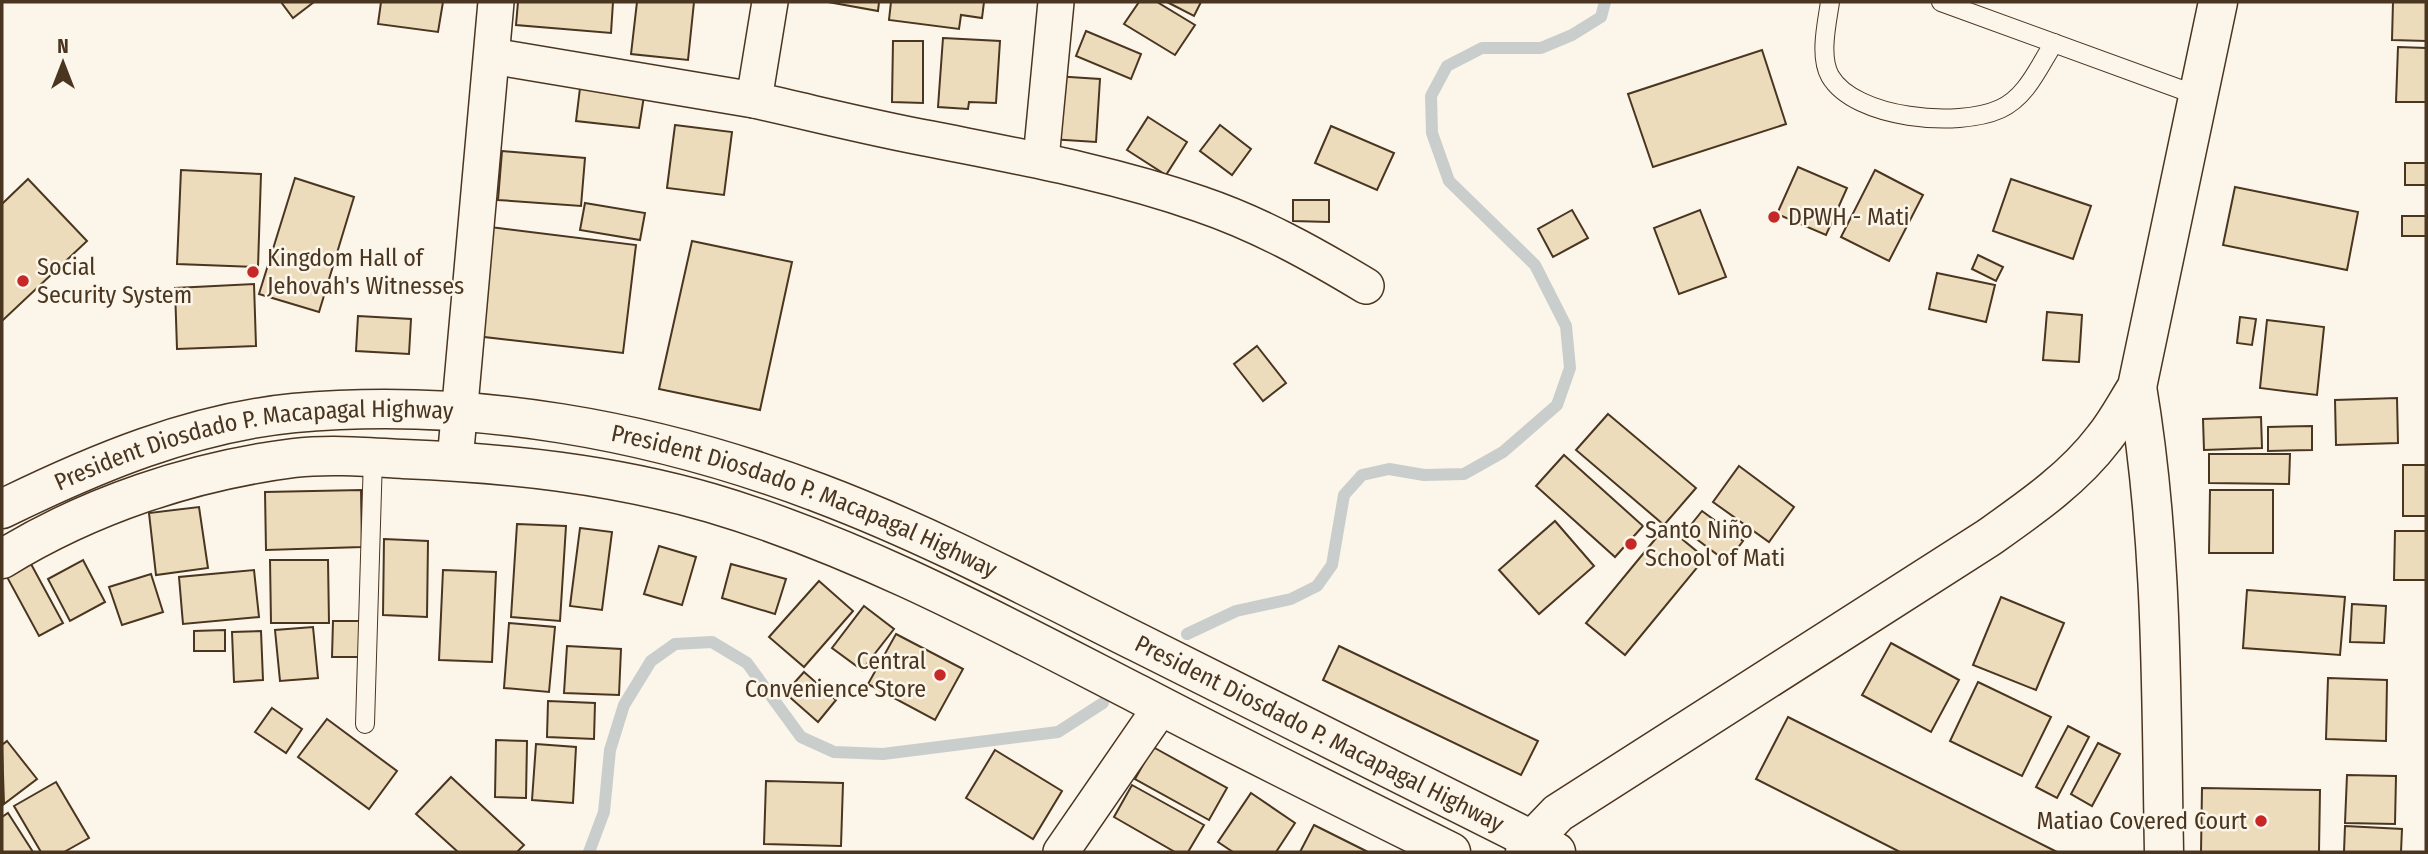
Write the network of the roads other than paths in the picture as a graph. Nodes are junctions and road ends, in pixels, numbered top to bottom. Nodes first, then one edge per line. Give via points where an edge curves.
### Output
1 (496, 2) edge
2 (770, 2) edge
3 (1056, 2) edge
4 (1830, 2) edge
5 (1941, 2) edge
6 (2218, 2) edge
7 (2054, 43) junction
8 (492, 56) junction
9 (2199, 96) junction
10 (754, 100) junction
11 (1041, 159) junction
12 (1366, 286) dead end
13 (2137, 387) junction
14 (458, 412) junction
15 (373, 457) junction
16 (455, 461) junction
17 (63, 479) junction
18 (2, 509) edge
19 (79, 519) junction
20 (2, 559) edge
21 (1161, 706) junction
22 (365, 724) dead end
23 (1538, 848) edge
24 (1060, 852) edge
25 (1451, 852) edge
26 (2164, 852) edge

1 - 8 street
2 - 10 street
3 - 11 street
4 - 7 lane via 1825,48 1829,74 1844,94 1872,107 1914,116 1965,118 2001,109 2024,92
5 - 7 lane
6 - 9 main road
7 - 9 lane
8 - 10 street
8 - 14 street
9 - 13 main road
10 - 11 street
11 - 12 street via 1209,207 1310,253
13 - 23 main road via 2104,439 2035,505 1558,813
13 - 26 main road via 2159,579
14 - 16 street
14 - 17 main road, President Diosdado P. Macapagal Highway via 293,414 225,425 165,441
14 - 23 main road, President Diosdado P. Macapagal Highway via 541,420 657,443 821,494 1052,600
15 - 16 main road, President Diosdado P. Macapagal Highway
15 - 19 main road, President Diosdado P. Macapagal Highway via 299,457 240,467 178,482
15 - 22 lane
16 - 21 main road, President Diosdado P. Macapagal Highway via 523,466 642,486 758,518 907,579
17 - 18 main road, President Diosdado P. Macapagal Highway
17 - 19 main road
19 - 20 main road, President Diosdado P. Macapagal Highway
21 - 24 street
21 - 25 main road, President Diosdado P. Macapagal Highway

